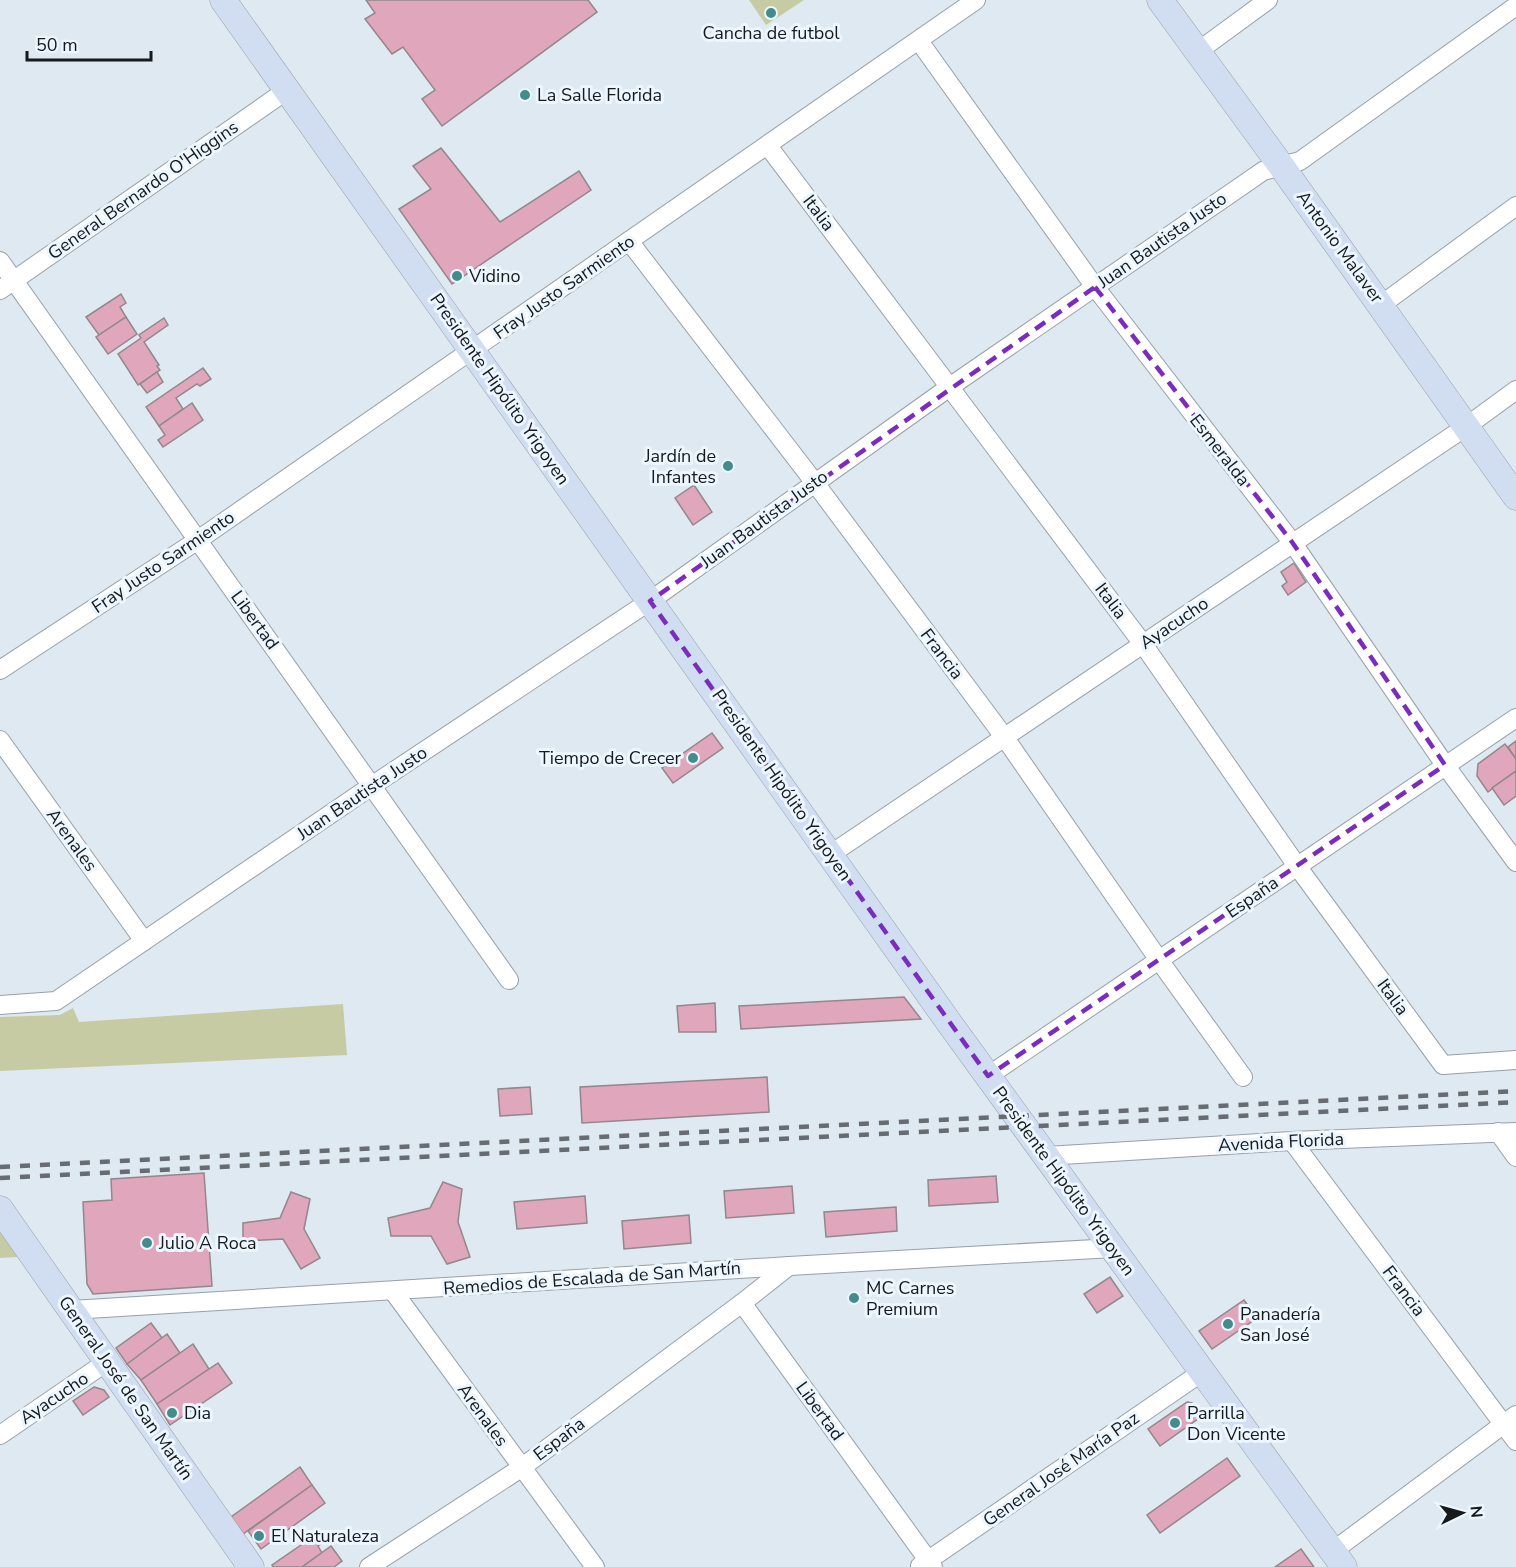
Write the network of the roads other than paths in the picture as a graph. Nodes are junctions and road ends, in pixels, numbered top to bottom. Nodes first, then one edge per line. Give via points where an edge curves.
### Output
1 (223, 0) edge
2 (976, 0) edge
3 (1160, 0) edge
4 (1268, 0) edge
5 (1516, 6) edge
6 (919, 41) junction
7 (1197, 52) junction
8 (287, 90) junction
9 (768, 146) junction
10 (1282, 167) junction
11 (1516, 206) edge
12 (629, 241) junction
13 (0, 261) edge
14 (7, 285) edge
15 (1095, 286) junction
16 (1381, 305) junction
17 (472, 350) junction
18 (951, 386) junction
19 (1516, 390) edge
20 (1467, 426) junction
21 (815, 483) junction
22 (1516, 497) edge
23 (198, 540) junction
24 (1292, 542) junction
25 (650, 601) junction
26 (1143, 644) junction
27 (0, 670) edge
28 (1516, 718) edge
29 (1005, 738) junction
30 (0, 740) edge
31 (1445, 765) junction
32 (373, 785) junction
33 (831, 854) junction
34 (1516, 862) edge
35 (1297, 866) junction
36 (144, 941) junction
37 (1159, 960) junction
38 (509, 980) dead end
39 (0, 1005) edge
40 (1516, 1060) edge
41 (988, 1076) junction
42 (1242, 1077) dead end
43 (1507, 1132) edge
44 (1292, 1141) junction
45 (1046, 1156) junction
46 (1516, 1157) edge
47 (0, 1209) edge
48 (1113, 1248) junction
49 (789, 1266) junction
50 (393, 1291) junction
51 (742, 1303) junction
52 (71, 1310) junction
53 (108, 1361) junction
54 (1203, 1372) junction
55 (1510, 1419) edge
56 (0, 1435) edge
57 (1516, 1442) edge
58 (520, 1468) junction
59 (1338, 1559) edge
60 (926, 1565) edge
61 (251, 1567) edge
62 (369, 1567) edge
63 (595, 1567) edge

1 - 8 street, Presidente Hipólito Yrigoyen
2 - 6 street, Fray Justo Sarmiento
3 - 7 street, Antonio Malaver
4 - 7 street
5 - 10 street, Juan Bautista Justo via 1300,161
6 - 9 street, Fray Justo Sarmiento
6 - 15 street, Esmeralda
7 - 10 street, Antonio Malaver
8 - 14 street, General Bernardo O'Higgins
8 - 17 street, Presidente Hipólito Yrigoyen
9 - 12 street, Fray Justo Sarmiento
9 - 18 street, Italia
10 - 15 street, Juan Bautista Justo via 1263,171
10 - 16 street, Antonio Malaver
11 - 16 street
12 - 17 street, Fray Justo Sarmiento
12 - 21 street, Francia
13 - 14 street, Libertad
14 - 23 street, Libertad
15 - 18 street, Juan Bautista Justo
15 - 24 street, Esmeralda
16 - 20 street, Antonio Malaver
17 - 23 street, Fray Justo Sarmiento
17 - 25 street, Presidente Hipólito Yrigoyen
18 - 21 street, Juan Bautista Justo
18 - 26 street, Italia
19 - 20 street, Ayacucho
20 - 22 street, Antonio Malaver
20 - 24 street, Ayacucho
21 - 25 street, Juan Bautista Justo
21 - 29 street, Francia
23 - 27 street, Fray Justo Sarmiento
23 - 32 street, Libertad
24 - 26 street, Ayacucho
24 - 31 street, Esmeralda
25 - 32 street, Juan Bautista Justo
25 - 33 street, Presidente Hipólito Yrigoyen
26 - 29 street, Ayacucho
26 - 35 street, Italia
28 - 31 street, España
29 - 33 street, Ayacucho
29 - 37 street, Francia
30 - 36 street, Arenales
31 - 34 street, Esmeralda
31 - 35 street, España
32 - 36 street, Juan Bautista Justo
32 - 38 street, Libertad
33 - 41 street, Presidente Hipólito Yrigoyen
35 - 37 street, España
35 - 40 street, Italia via 1443,1065
36 - 39 street, Juan Bautista Justo via 56,1001
37 - 41 street, España
37 - 42 street, Francia
41 - 45 street, Presidente Hipólito Yrigoyen
43 - 44 street, Avenida Florida
43 - 46 street
44 - 45 street, Avenida Florida
44 - 55 street, Francia
45 - 48 street, Presidente Hipólito Yrigoyen
47 - 52 street, General José de San Martín
48 - 49 street, Remedios de Escalada de San Martín
48 - 54 street, Presidente Hipólito Yrigoyen
49 - 50 street, Remedios de Escalada de San Martín
49 - 51 street
50 - 52 street, Remedios de Escalada de San Martín
50 - 58 street, Arenales
51 - 58 street, España
51 - 60 street, Libertad
52 - 53 street, General José de San Martín
53 - 56 street, Ayacucho
53 - 61 street, General José de San Martín
54 - 59 street, Presidente Hipólito Yrigoyen
54 - 60 street, General José María Paz
55 - 57 street, Francia
55 - 59 street
58 - 62 street, España
58 - 63 street, Arenales

